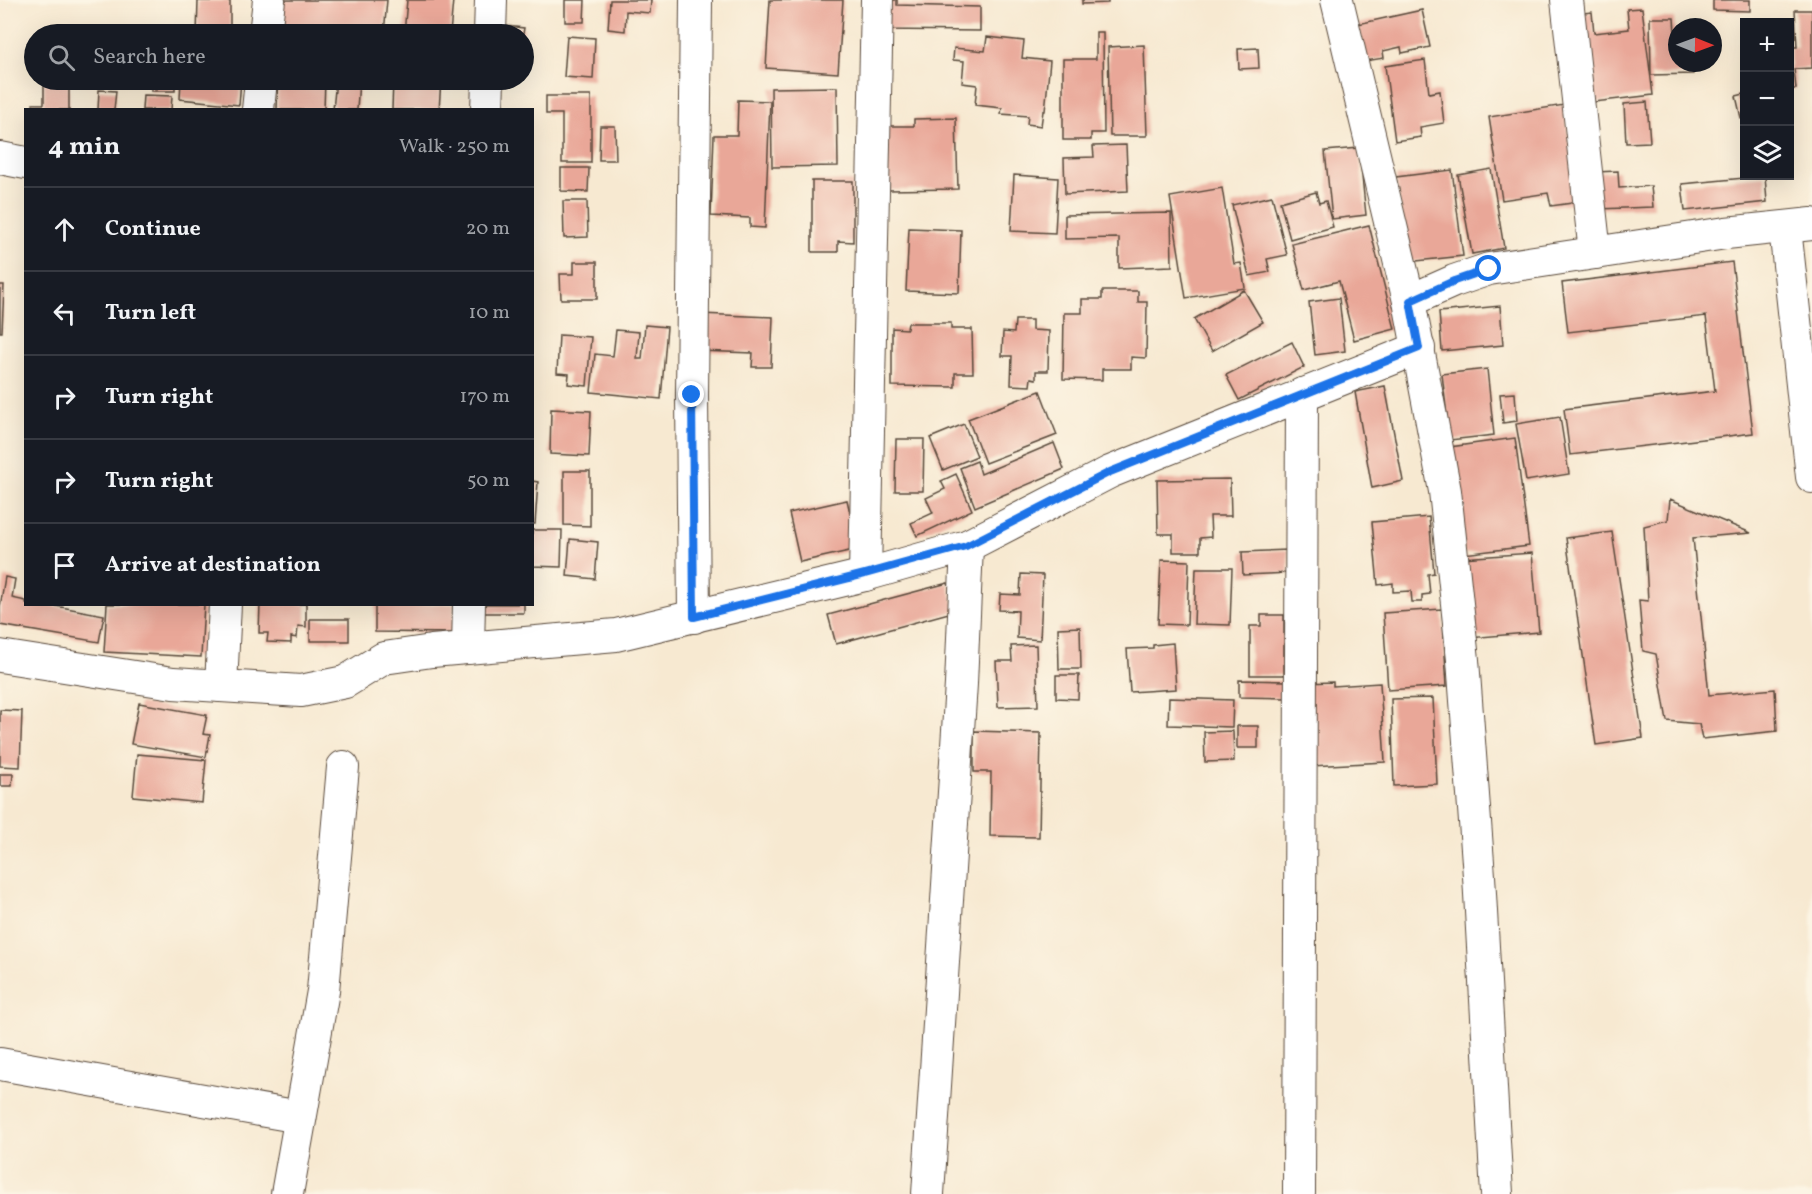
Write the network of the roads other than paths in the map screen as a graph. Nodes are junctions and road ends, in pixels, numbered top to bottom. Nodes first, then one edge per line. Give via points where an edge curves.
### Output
1 (269, 0) edge
2 (491, 0) edge
3 (696, 0) edge
4 (877, 0) edge
5 (1337, 0) edge
6 (1568, 0) edge
7 (267, 24) edge
8 (490, 24) edge
9 (260, 90) edge
10 (488, 90) edge
11 (258, 108) edge
12 (487, 108) edge
13 (0, 158) edge
14 (24, 163) edge
15 (1798, 226) edge
16 (1595, 253) junction
17 (1410, 301) junction
18 (1419, 348) junction
19 (1302, 394) junction
20 (1812, 477) edge
21 (966, 546) junction
22 (865, 574) junction
23 (225, 606) edge
24 (469, 606) edge
25 (694, 617) junction
26 (468, 648) junction
27 (0, 656) edge
28 (221, 686) junction
29 (343, 767) dead end
30 (0, 1064) edge
31 (300, 1117) junction
32 (287, 1194) edge
33 (928, 1194) edge
34 (1299, 1194) edge
35 (1497, 1194) edge

1 - 7 street
2 - 8 street
3 - 25 street
4 - 22 street
5 - 17 street
6 - 16 street
9 - 11 street
10 - 12 street
13 - 14 street
15 - 16 street
15 - 20 street
16 - 17 street via 1489,269
17 - 18 street
18 - 19 street
18 - 35 street via 1445,491 1463,660
19 - 21 street via 1110,472
19 - 34 street
21 - 22 street
21 - 33 street via 961,684
22 - 25 street
23 - 28 street
24 - 26 street
25 - 26 street via 615,635
26 - 28 street via 384,658 345,682 301,691
27 - 28 street via 173,683
29 - 31 street via 323,991
30 - 31 street
31 - 32 street

